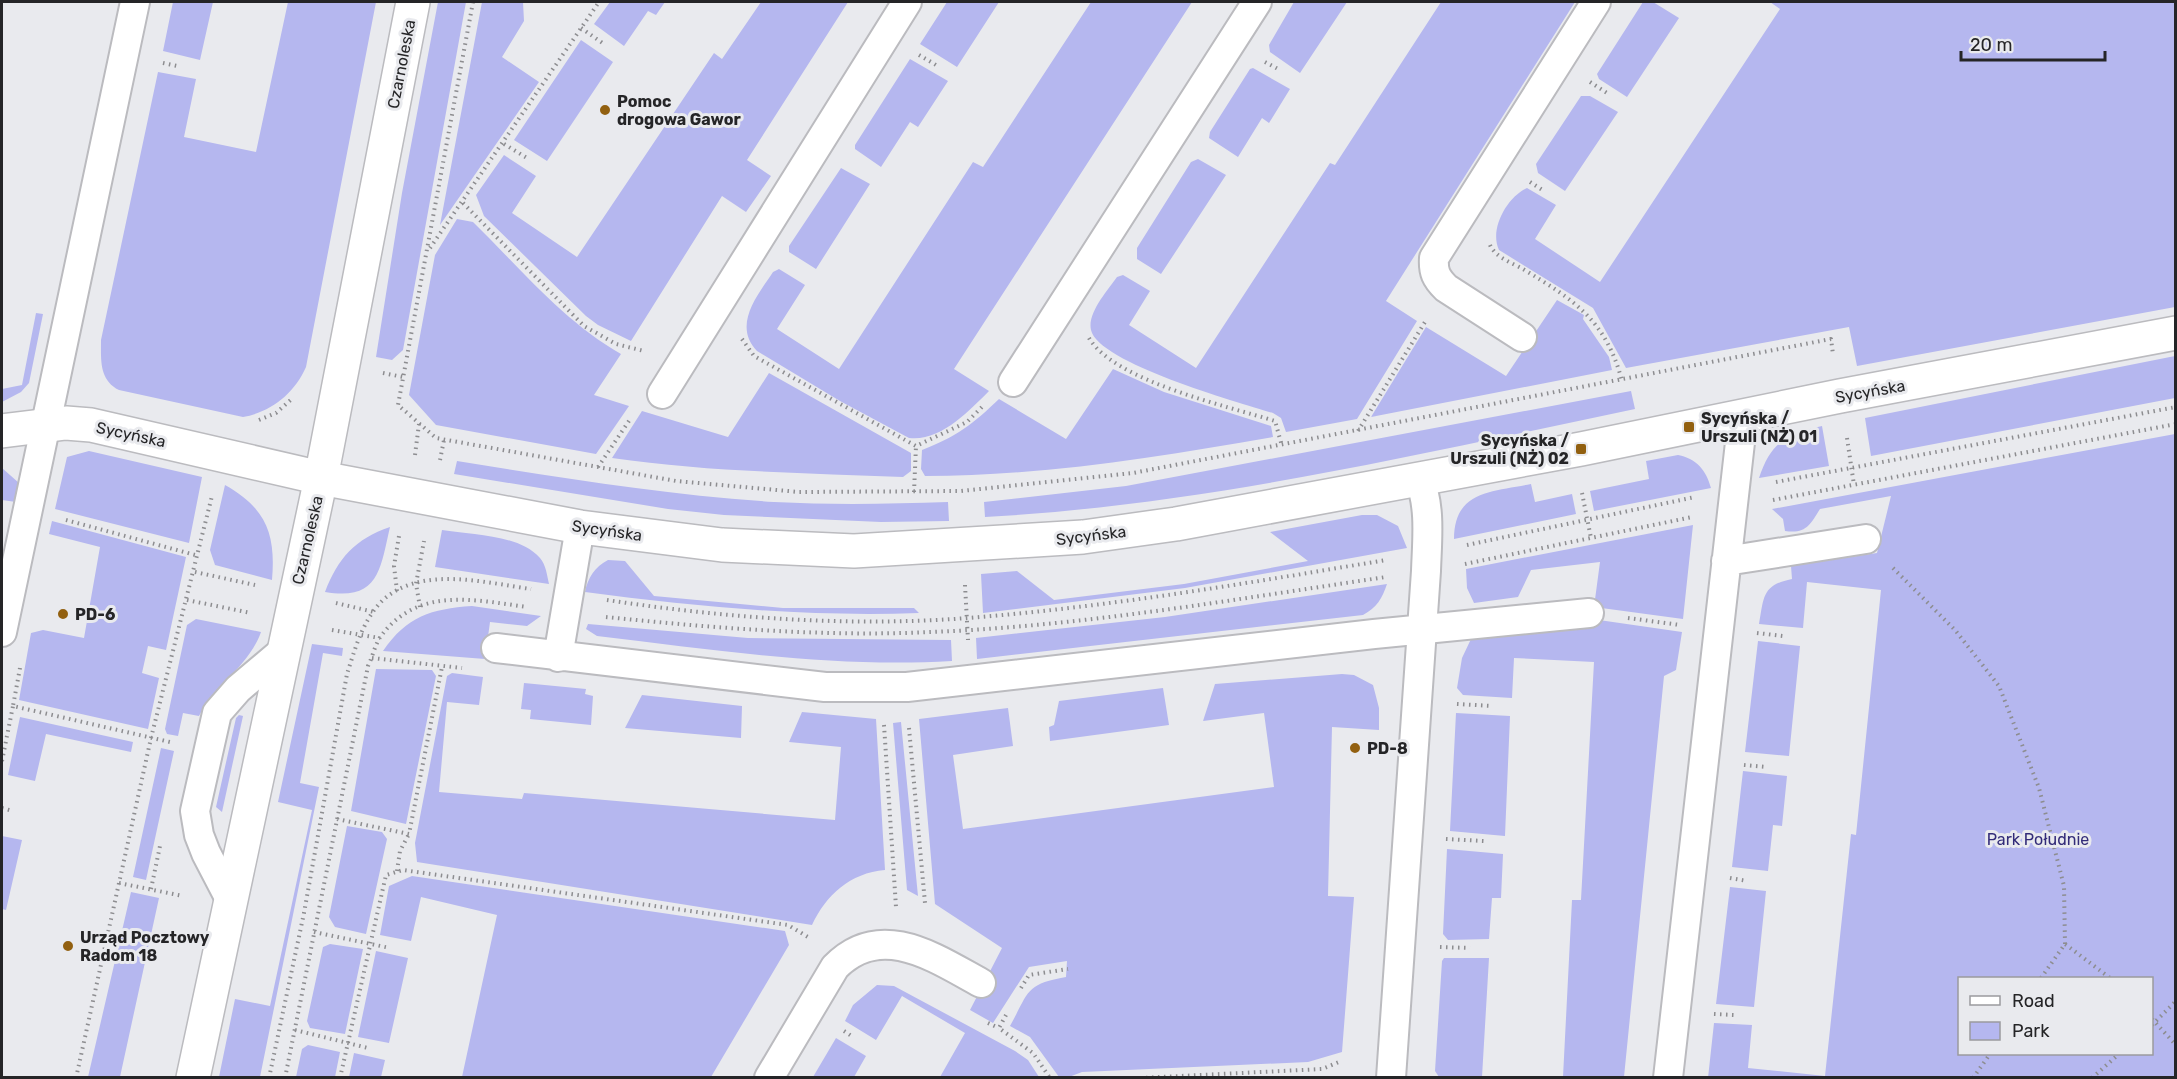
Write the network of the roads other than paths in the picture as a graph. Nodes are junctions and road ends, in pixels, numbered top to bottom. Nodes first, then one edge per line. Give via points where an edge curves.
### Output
1 (135, 2) edge
2 (413, 2) edge
3 (907, 2) edge
4 (1257, 2) edge
5 (1596, 2) edge
6 (2175, 333) edge
7 (1522, 336) dead end
8 (1013, 382) road end
9 (662, 394) road end
10 (1743, 416) junction
11 (46, 425) junction
12 (2, 431) edge
13 (321, 478) junction
14 (1419, 478) junction
15 (580, 527) junction
16 (1866, 539) road end
17 (1726, 561) junction
18 (1589, 613) road end
19 (1422, 628) junction
20 (2, 632) edge
21 (496, 648) dead end
22 (283, 651) junction
23 (558, 657) junction
24 (231, 901) junction
25 (981, 983) dead end
26 (193, 1077) edge
27 (769, 1077) edge
28 (1391, 1077) edge
29 (1668, 1077) edge

1 - 11 lane
2 - 13 street, Czarnoleska
3 - 9 lane
4 - 8 lane
5 - 7 lane via 1434,258 1433,269 1446,288
6 - 10 street, Sycyńska
10 - 14 street, Sycyńska
10 - 17 lane
11 - 12 street, Sycyńska
11 - 13 street, Sycyńska via 91,425
11 - 20 lane
13 - 15 street, Sycyńska
13 - 22 street, Czarnoleska
14 - 15 street, Sycyńska via 1164,526 963,546 803,550 722,545
14 - 19 lane via 1427,509
15 - 23 lane
16 - 17 lane
17 - 29 lane
18 - 19 lane
19 - 23 lane via 887,688 825,687
19 - 28 lane
21 - 23 lane
22 - 24 street, Czarnoleska
22 - 24 lane via 238,689 217,713 195,812 206,853
24 - 26 street, Czarnoleska
25 - 27 lane via 925,953 897,945 856,952 835,967

